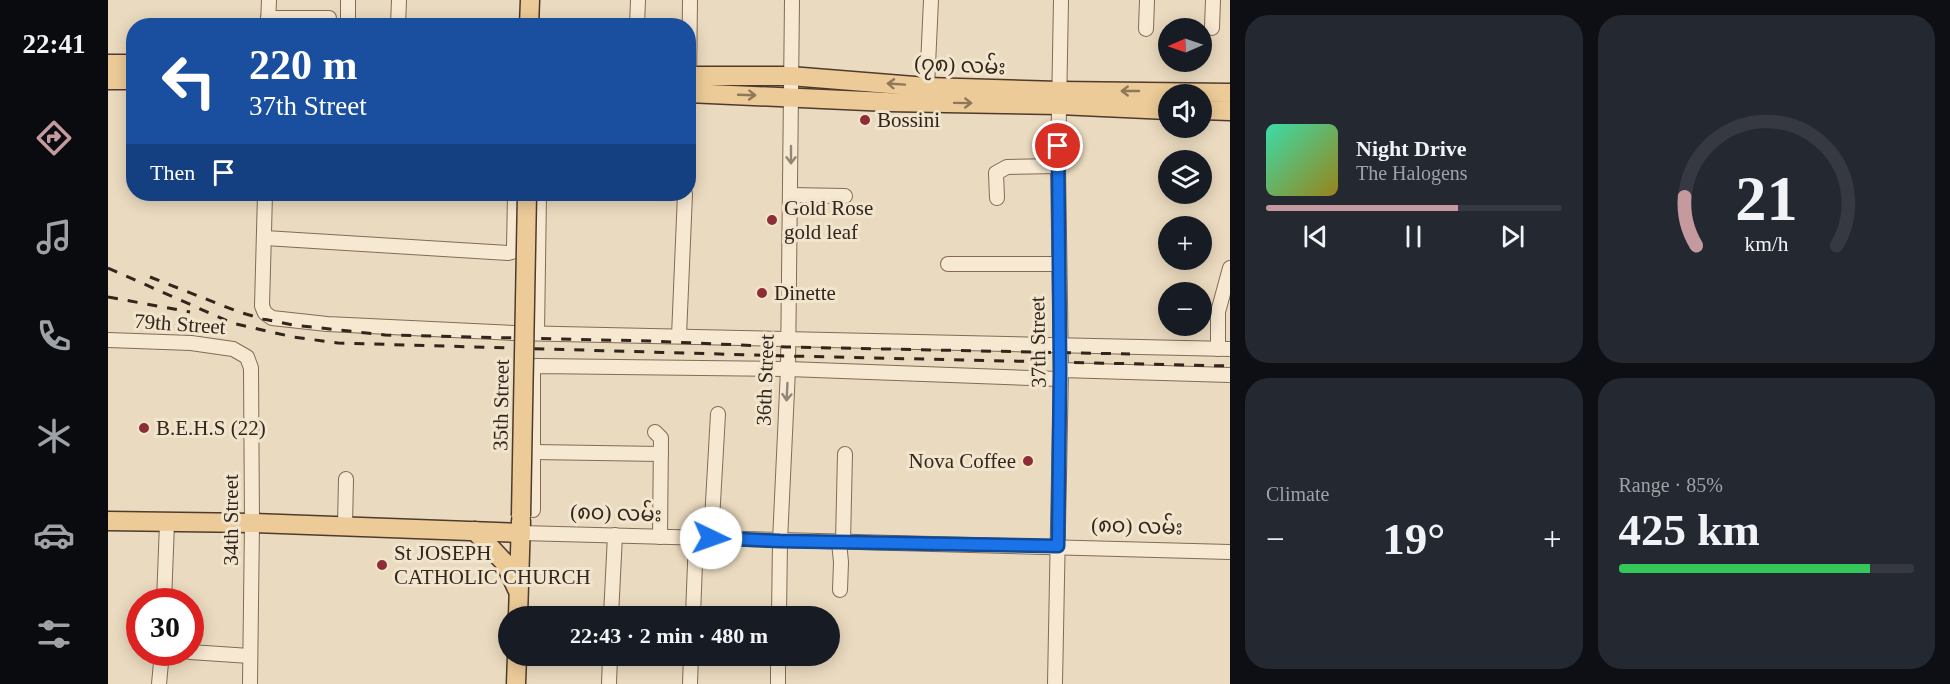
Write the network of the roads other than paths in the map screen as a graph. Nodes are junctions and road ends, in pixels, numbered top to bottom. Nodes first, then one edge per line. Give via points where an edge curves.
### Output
1 (268, 0) edge
2 (348, 0) edge
3 (399, 0) edge
4 (530, 0) edge
5 (539, 0) edge
6 (638, 0) edge
7 (690, 0) edge
8 (792, 0) edge
9 (931, 0) edge
10 (1061, 0) edge
11 (1147, 0) edge
12 (1213, 0) edge
13 (268, 18) edge
14 (348, 18) edge
15 (398, 18) edge
16 (529, 18) edge
17 (539, 18) edge
18 (637, 18) edge
19 (690, 18) edge
20 (1212, 28) dead end
21 (1146, 29) dead end
22 (108, 64) edge
23 (126, 64) edge
24 (696, 76) edge
25 (790, 76) junction
26 (108, 80) edge
27 (126, 80) edge
28 (927, 87) junction
29 (696, 93) edge
30 (1230, 93) edge
31 (791, 97) junction
32 (1059, 98) junction
33 (1158, 109) edge
34 (1212, 110) edge
35 (1230, 111) edge
36 (1058, 166) junction
37 (790, 195) junction
38 (845, 196) dead end
39 (997, 198) dead end
40 (265, 201) edge
41 (515, 201) edge
42 (526, 201) edge
43 (540, 201) edge
44 (685, 201) edge
45 (264, 238) junction
46 (948, 264) dead end
47 (1058, 264) junction
48 (1230, 267) edge
49 (537, 333) junction
50 (680, 336) junction
51 (788, 339) junction
52 (108, 340) edge
53 (1059, 345) junction
54 (1224, 349) edge
55 (247, 357) joint
56 (788, 369) junction
57 (1060, 374) junction
58 (1230, 375) edge
59 (718, 414) dead end
60 (655, 432) dead end
61 (534, 452) junction
62 (661, 454) junction
63 (845, 454) dead end
64 (346, 479) dead end
65 (525, 520) junction
66 (108, 521) edge
67 (167, 523) junction
68 (252, 523) junction
69 (345, 526) junction
70 (476, 531) junction
71 (615, 536) junction
72 (660, 537) junction
73 (696, 537) junction
74 (711, 538) junction
75 (780, 541) junction
76 (841, 542) junction
77 (1058, 546) junction
78 (1230, 552) edge
79 (165, 588) edge
80 (840, 590) dead end
81 (519, 594) junction
82 (518, 606) edge
83 (612, 606) edge
84 (693, 606) edge
85 (779, 606) edge
86 (204, 653) edge
87 (250, 656) junction
88 (161, 666) edge
89 (517, 666) edge
90 (610, 666) edge
91 (691, 666) edge
92 (778, 666) edge
93 (159, 684) edge
94 (250, 684) edge
95 (516, 684) edge
96 (609, 684) edge
97 (690, 684) edge
98 (778, 684) edge
99 (1055, 684) edge

1 - 13 street
2 - 14 street
3 - 15 street
4 - 16 main road
5 - 17 main road
6 - 18 street
7 - 19 street
8 - 25 street, 36th Street
9 - 28 street
10 - 32 street, 37th Street
11 - 21 street
12 - 20 street
22 - 23 main road
24 - 25 main road, (၇၈) လမ်း
28 -> 25 main road, (၇၈) လမ်း
25 - 31 street, 36th Street
26 - 27 main road
28 - 32 main road, (၇၈) လမ်း
29 -> 31 main road, (၇၈) လမ်း
30 -> 32 main road, (၇၈) လမ်း
31 -> 32 main road, (၇၈) လမ်း via 888,102
31 -> 37 street, 36th Street
32 - 33 main road, (၇၈) လမ်း
32 - 36 street, 37th Street
34 - 35 main road
36 - 39 street via 1000,169 996,173
36 - 47 street, 37th Street
37 - 38 street
37 - 51 street, 36th Street
40 - 45 street
41 - 45 street via 514,248 508,253
42 - 65 main road, 35th Street, bridge
43 - 49 street
44 - 50 street
45 - 49 street via 262,306 272,318
46 - 47 street
47 - 53 street, 37th Street
48 - 54 street via 1218,312
49 - 50 street
50 - 51 street
51 - 53 street
51 - 56 street, 36th Street
52 - 55 street, 79th Street via 233,348
53 - 54 street
53 - 57 street, 37th Street
55 - 68 street, 34th Street via 251,368
56 - 57 street
56 - 61 street via 536,366
56 -> 75 street, 36th Street
57 - 58 street
57 - 77 street, 37th Street
59 - 74 street
60 - 62 street via 661,438
61 - 62 street
61 - 65 street
62 - 72 street
63 - 76 street
64 - 69 street
65 - 70 main road, (၈၀) လမ်း
65 - 71 street, (၈၀) လမ်း
65 - 81 main road, 35th Street
66 - 67 main road, (၈၀) လမ်း
67 - 68 main road, (၈၀) လမ်း
67 - 79 street
68 - 69 main road, (၈၀) လမ်း
68 - 87 street, 34th Street
69 - 70 main road, (၈၀) လမ်း
70 - 81 main road via 504,563
71 - 72 street, (၈၀) လမ်း
71 - 83 street
72 - 73 street, (၈၀) လမ်း
73 - 74 street, (၈၀) လမ်း
73 - 84 street
74 - 75 street, (၈၀) လမ်း
75 - 76 street, (၈၀) လမ်း
75 - 85 street, 36th Street
76 - 77 street, (၈၀) လမ်း
76 - 80 street
77 - 78 street, (၈၀) လမ်း
77 - 99 street, 37th Street
81 - 82 main road, 35th Street
86 - 87 street
87 - 94 street, 34th Street
88 - 93 street
89 - 95 main road
90 - 96 street
91 - 97 street
92 - 98 street

